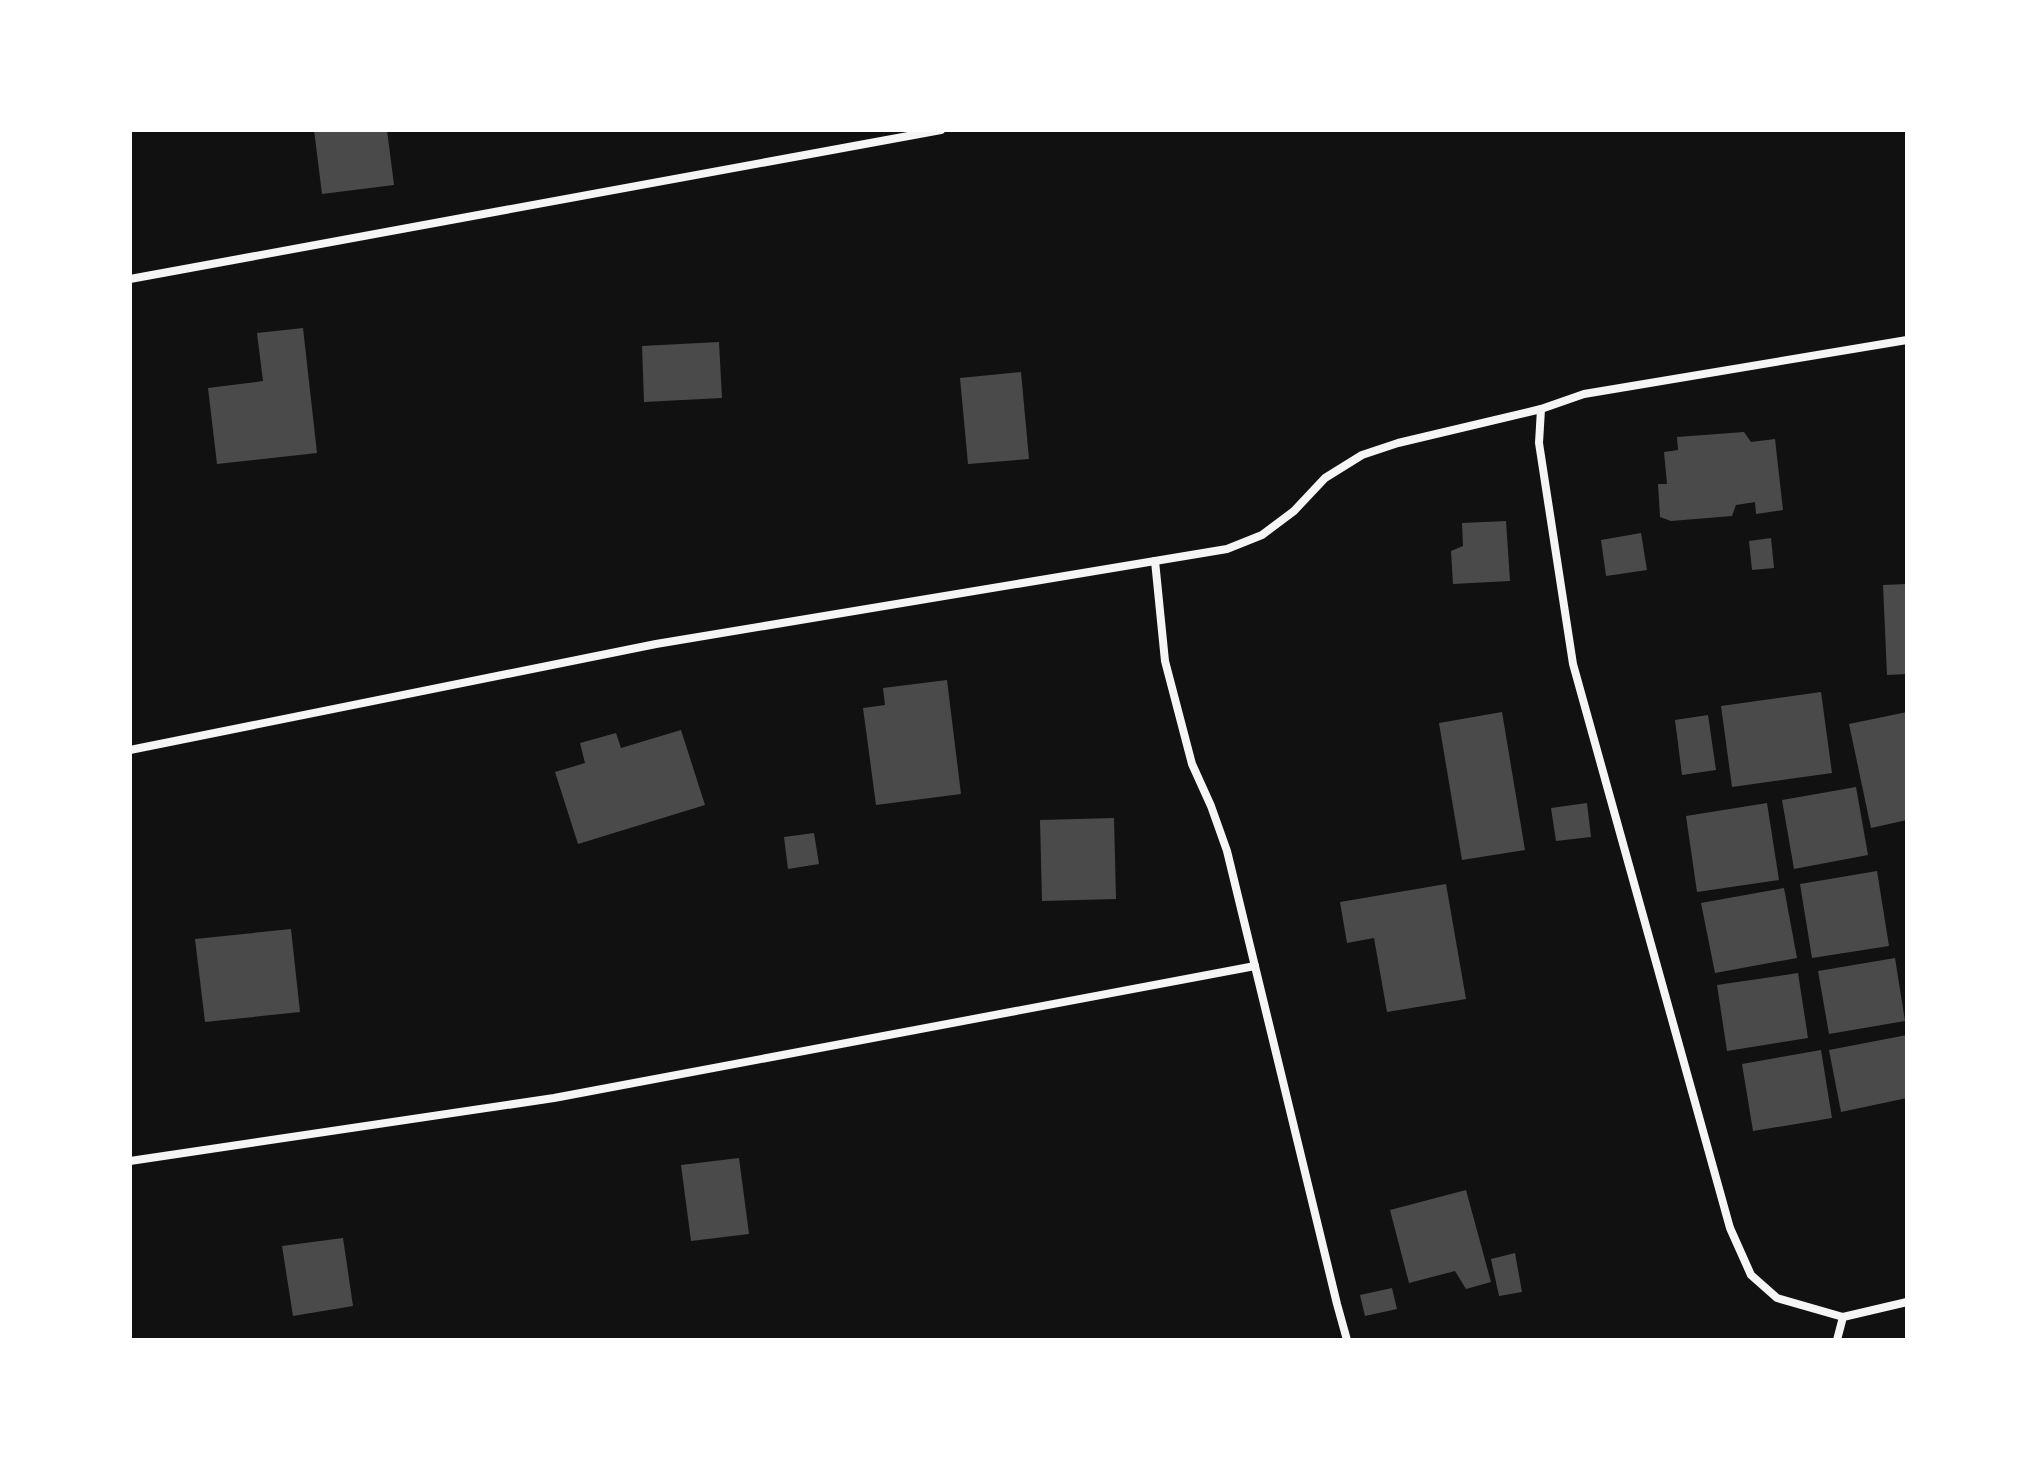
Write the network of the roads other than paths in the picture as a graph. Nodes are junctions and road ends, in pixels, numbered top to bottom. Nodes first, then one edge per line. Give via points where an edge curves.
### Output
1 (941, 130) edge
2 (130, 279) edge
3 (1907, 340) edge
4 (1541, 409) junction
5 (1155, 561) junction
6 (130, 750) edge
7 (1255, 966) junction
8 (130, 1161) edge
9 (1907, 1302) edge
10 (1843, 1317) junction
11 (1347, 1340) edge
12 (1837, 1340) edge

1 - 2 street
3 - 4 street via 1584,394
4 - 5 street via 1362,455 1325,478 1262,535 1227,549
4 - 10 street via 1539,443 1573,664 1730,1228 1751,1275 1777,1298
5 - 6 street via 656,644
5 - 7 street via 1168,674 1192,764 1227,851
7 - 8 street via 554,1098
7 - 11 street
9 - 10 street
10 - 12 street

